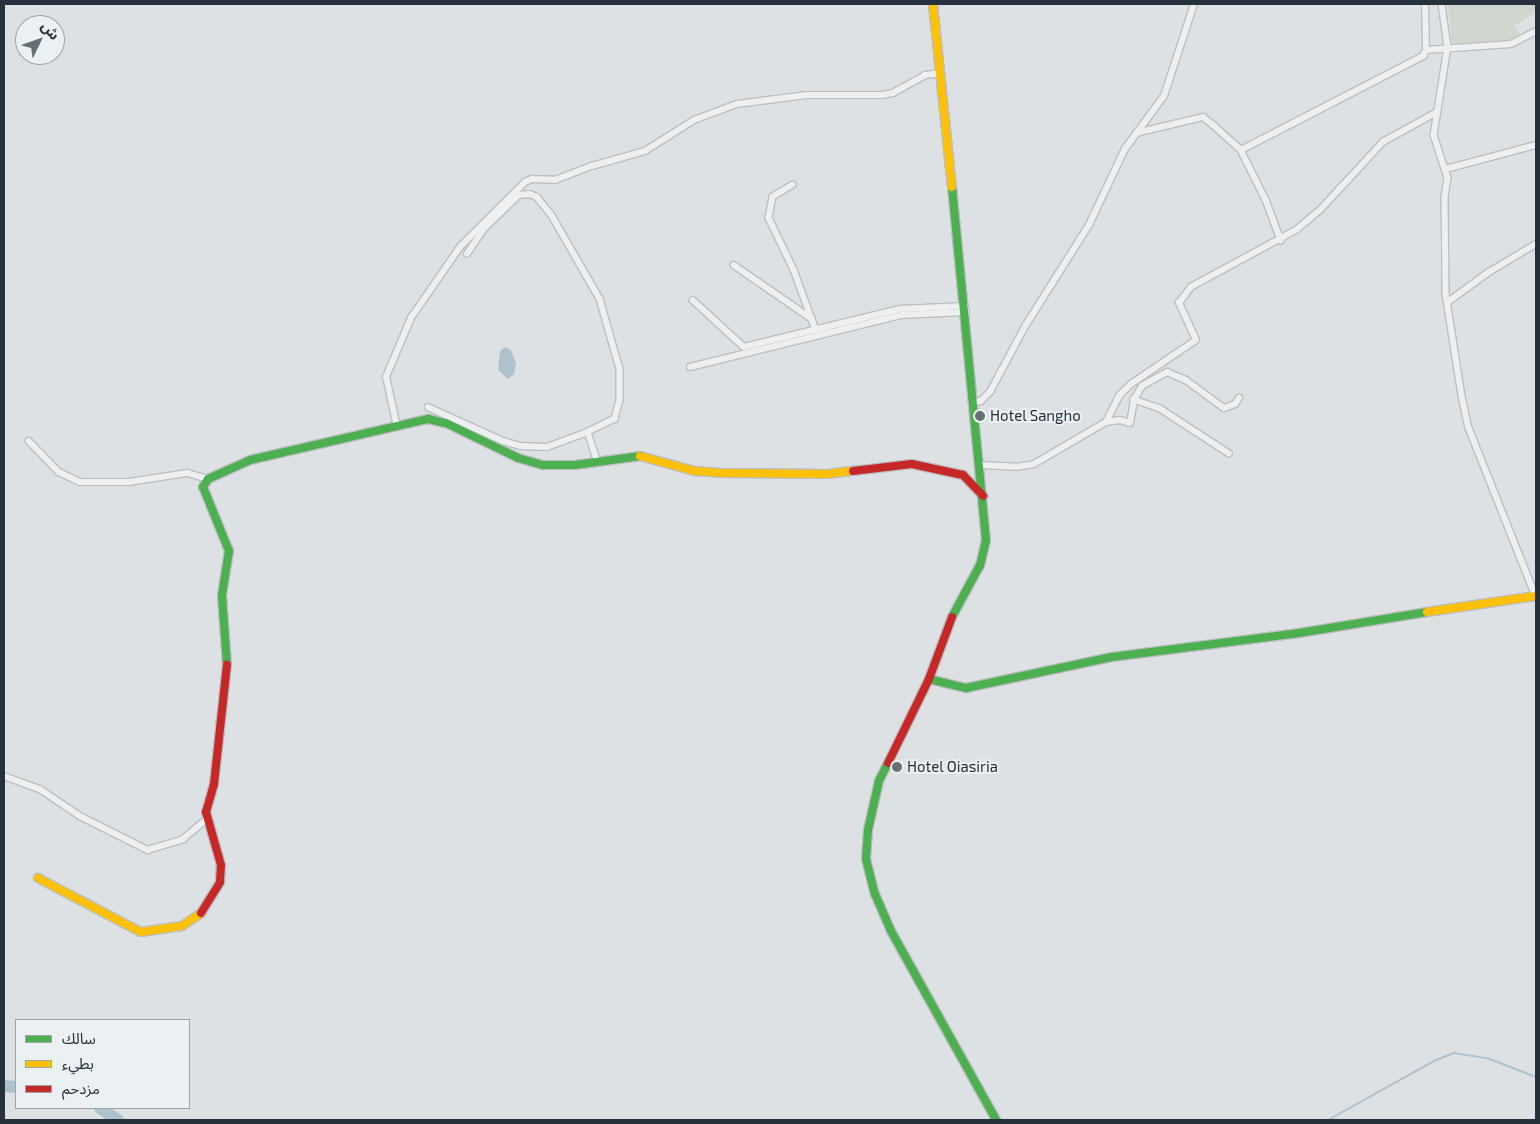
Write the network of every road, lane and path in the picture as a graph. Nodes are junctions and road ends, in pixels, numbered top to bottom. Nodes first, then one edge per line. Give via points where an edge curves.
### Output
1 (933, 4) edge
2 (1194, 4) edge
3 (1425, 4) edge
4 (1442, 4) edge
5 (1536, 31) edge
6 (1448, 47) junction
7 (1426, 50) junction
8 (942, 73) junction
9 (1437, 112) junction
10 (1136, 133) junction
11 (1536, 144) edge
12 (1241, 150) junction
13 (1446, 169) junction
14 (793, 185) dead end
15 (1281, 240) junction
16 (1536, 244) edge
17 (467, 254) dead end
18 (734, 265) dead end
19 (693, 300) dead end
20 (1448, 302) junction
21 (966, 309) junction
22 (812, 319) junction
23 (816, 330) junction
24 (690, 368) dead end
25 (1239, 398) dead end
26 (1134, 400) junction
27 (975, 402) junction
28 (428, 407) dead end
29 (1106, 422) junction
30 (397, 427) junction
31 (588, 432) junction
32 (29, 441) dead end
33 (1229, 454) dead end
34 (598, 462) junction
35 (981, 466) junction
36 (208, 480) junction
37 (983, 496) junction
38 (1536, 596) edge
39 (929, 678) junction
40 (4, 776) edge
41 (206, 819) junction
42 (38, 878) dead end
43 (996, 1120) edge

1 - 8 street
2 - 10 street via 1171,81
3 - 7 street
4 - 6 street
5 - 6 street via 1510,44
6 - 7 street
6 - 9 street
7 - 12 street via 1423,56
8 - 21 street
8 - 30 street via 925,76 898,91 882,95 791,96 737,104 694,120 645,151 555,180 532,179 525,182 474,230 411,318 386,376
9 - 13 street via 1434,135
9 - 15 street via 1383,142 1320,210
10 - 12 street via 1202,116
10 - 27 street via 1089,225 1024,329 990,392
11 - 13 street
12 - 15 street via 1266,200
13 - 20 street
14 - 22 street via 773,197 769,218 794,270
15 - 29 street via 1202,278 1183,296 1180,309 1196,340 1130,384
16 - 20 street via 1488,272
17 - 31 street via 483,230 519,195 537,197 551,214 600,300 620,369 620,400 615,419
18 - 22 street
19 - 23 street via 744,347
20 - 38 street via 1469,428
21 - 23 street via 905,309
21 - 24 street via 902,315
21 - 27 street
22 - 23 street
25 - 26 street via 1236,404 1224,408 1186,380 1167,372 1142,386
26 - 29 street via 1130,423
26 - 33 street via 1160,409
27 - 35 street
28 - 31 street via 521,446 547,447
29 - 35 street via 1034,464
30 - 34 street via 428,419 460,428 536,463 558,466
30 - 36 street via 265,455
31 - 34 street
32 - 36 street via 59,472 80,482 129,482 187,472
34 - 37 street via 644,455 705,472 803,474 912,464 963,476
35 - 37 street
36 - 41 street via 203,487 227,541 229,559 222,595 227,666 214,784 206,806
37 - 39 street via 986,540 980,565 948,625
38 - 39 street via 1299,633 1112,657 987,685 960,687
39 - 43 street via 879,781 868,830 866,859 875,894 892,931
40 - 41 street via 40,789 80,816 148,850 183,838
41 - 42 street via 221,865 220,882 206,907 191,921 174,930 136,931

